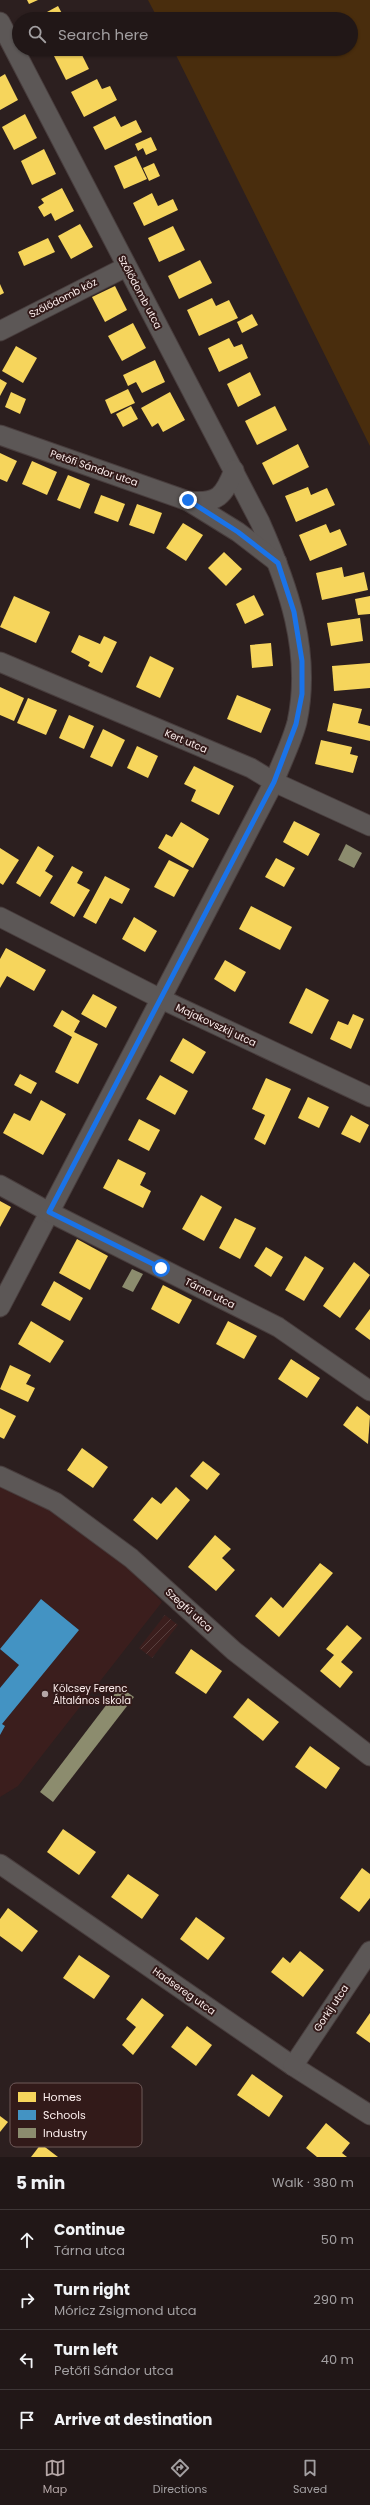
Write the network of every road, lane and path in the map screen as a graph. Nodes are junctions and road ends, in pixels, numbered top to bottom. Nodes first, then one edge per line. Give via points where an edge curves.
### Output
1 (0, 22) edge
2 (12, 45) edge
3 (17, 56) edge
4 (126, 267) junction
5 (0, 331) edge
6 (0, 435) edge
7 (234, 470) junction
8 (188, 500) junction
9 (278, 563) junction
10 (0, 662) edge
11 (274, 782) junction
12 (370, 826) edge
13 (0, 917) edge
14 (160, 998) junction
15 (370, 1097) edge
16 (0, 1185) edge
17 (49, 1212) junction
18 (0, 1307) edge
19 (370, 1391) edge
20 (0, 1476) edge
21 (370, 1756) edge
22 (0, 1864) edge
23 (370, 1951) edge
24 (293, 2066) junction
25 (370, 2115) edge

1 - 2 street, Szőlődomb utca
3 - 4 street, Szőlődomb utca
4 - 5 street, Szőlődomb köz
4 - 7 street, Szőlődomb utca
6 - 8 street, Petőfi Sándor utca
7 - 8 street, Petőfi Sándor utca via 226,489 216,499 205,502
7 - 9 street, Szőlődomb utca
8 - 9 street, Petőfi Sándor utca via 238,532
9 - 11 street, Szőlődomb utca via 294,612 302,661 302,694 296,724
10 - 11 street, Kert utca via 251,768
11 - 12 street, Kert utca
11 - 14 street, Szőlődomb utca
13 - 14 street, Majakovszkij utca
14 - 15 street, Majakovszkij utca
14 - 17 street, Szőlődomb utca
16 - 17 street, Tárna utca
17 - 18 street, Szőlődomb utca
17 - 19 street, Tárna utca via 278,1327
20 - 21 street, Szegfű utca via 55,1502 131,1558 234,1651
22 - 24 street, Hadsereg utca
23 - 24 street, Gorkij utca
24 - 25 street, Hadsereg utca

